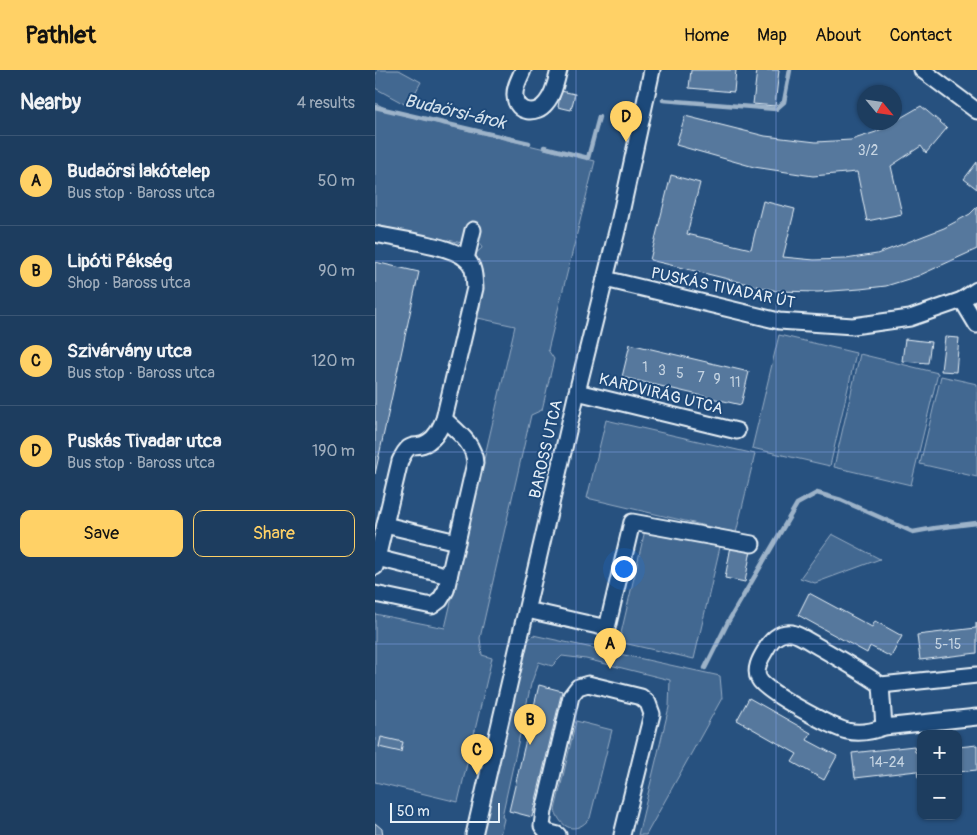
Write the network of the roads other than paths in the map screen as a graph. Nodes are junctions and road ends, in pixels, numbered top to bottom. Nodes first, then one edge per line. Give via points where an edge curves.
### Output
1 (523, 70) edge
2 (559, 70) edge
3 (652, 70) edge
4 (921, 70) edge
5 (977, 110) edge
6 (473, 230) dead end
7 (375, 234) edge
8 (466, 259) junction
9 (605, 279) junction
10 (977, 290) edge
11 (962, 300) junction
12 (977, 325) edge
13 (577, 392) junction
14 (444, 419) junction
15 (737, 431) dead end
16 (385, 525) junction
17 (457, 542) junction
18 (753, 544) dead end
19 (376, 562) edge
20 (449, 576) junction
21 (375, 594) edge
22 (527, 610) junction
23 (977, 675) edge
24 (881, 685) junction
25 (977, 717) edge
26 (884, 727) junction
27 (474, 835) edge
28 (557, 835) edge
29 (622, 835) edge

1 - 2 street via 514,95 520,108 526,111 541,108 547,102
3 - 9 street, BAROSS UTCA
4 - 5 street
6 - 8 street
7 - 8 street via 449,250
8 - 14 street via 474,274 475,288
9 - 11 street, PUSKÁS TIVADAR ÚT via 779,321 853,326 910,318
9 - 13 street, BAROSS UTCA
10 - 11 street, PUSKÁS TIVADAR ÚT
11 - 12 street
13 - 15 street, KARDVIRÁG UTCA
13 - 22 street, BAROSS UTCA
14 - 16 street via 427,444 412,445 404,451
14 - 17 street via 470,443 475,453
16 - 17 street
16 - 19 street
17 - 20 street
18 - 22 street via 632,522 607,628
19 - 20 street
20 - 21 street via 446,590 432,606
22 - 27 street, BAROSS UTCA
23 - 24 street
24 - 26 street
24 - 26 street via 792,633 773,638 757,672 759,680 770,691 846,731 871,732
25 - 26 street
28 - 29 street via 547,832 542,826 545,811 571,696 578,687 588,684 641,697 652,714

